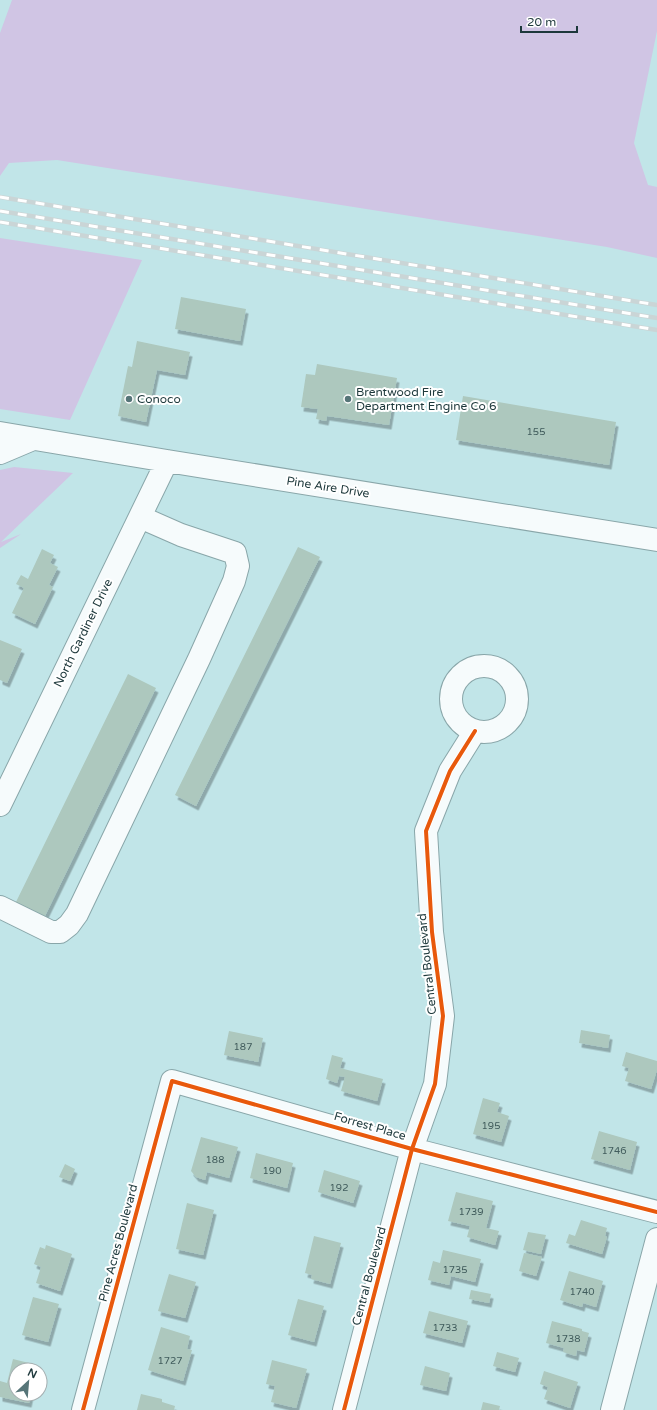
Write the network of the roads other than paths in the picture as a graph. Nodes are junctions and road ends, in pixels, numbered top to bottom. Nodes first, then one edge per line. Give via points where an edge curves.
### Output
1 (0, 433) edge
2 (33, 439) junction
3 (0, 453) edge
4 (166, 461) junction
5 (140, 517) junction
6 (657, 540) edge
7 (475, 731) dead end
8 (0, 805) edge
9 (0, 907) edge
10 (172, 1081) joint
11 (412, 1149) junction
12 (657, 1212) edge
13 (657, 1239) edge
14 (83, 1410) edge
15 (344, 1410) edge
16 (612, 1410) edge

1 - 2 main road, Pine Aire Drive
2 - 3 main road
2 - 4 main road, Pine Aire Drive
4 - 5 main road, North Gardiner Drive
4 - 6 main road, Pine Aire Drive
5 - 8 main road, North Gardiner Drive
5 - 9 main road via 181,535 235,553 238,566 234,581 77,914 60,932 51,932
7 - 11 main road, Central Boulevard via 450,771 426,831 432,932 443,1016 435,1084
10 - 11 main road, Forrest Place
10 - 14 main road, Pine Acres Boulevard
11 - 12 main road, Forrest Place
11 - 15 main road, Central Boulevard
13 - 16 main road

